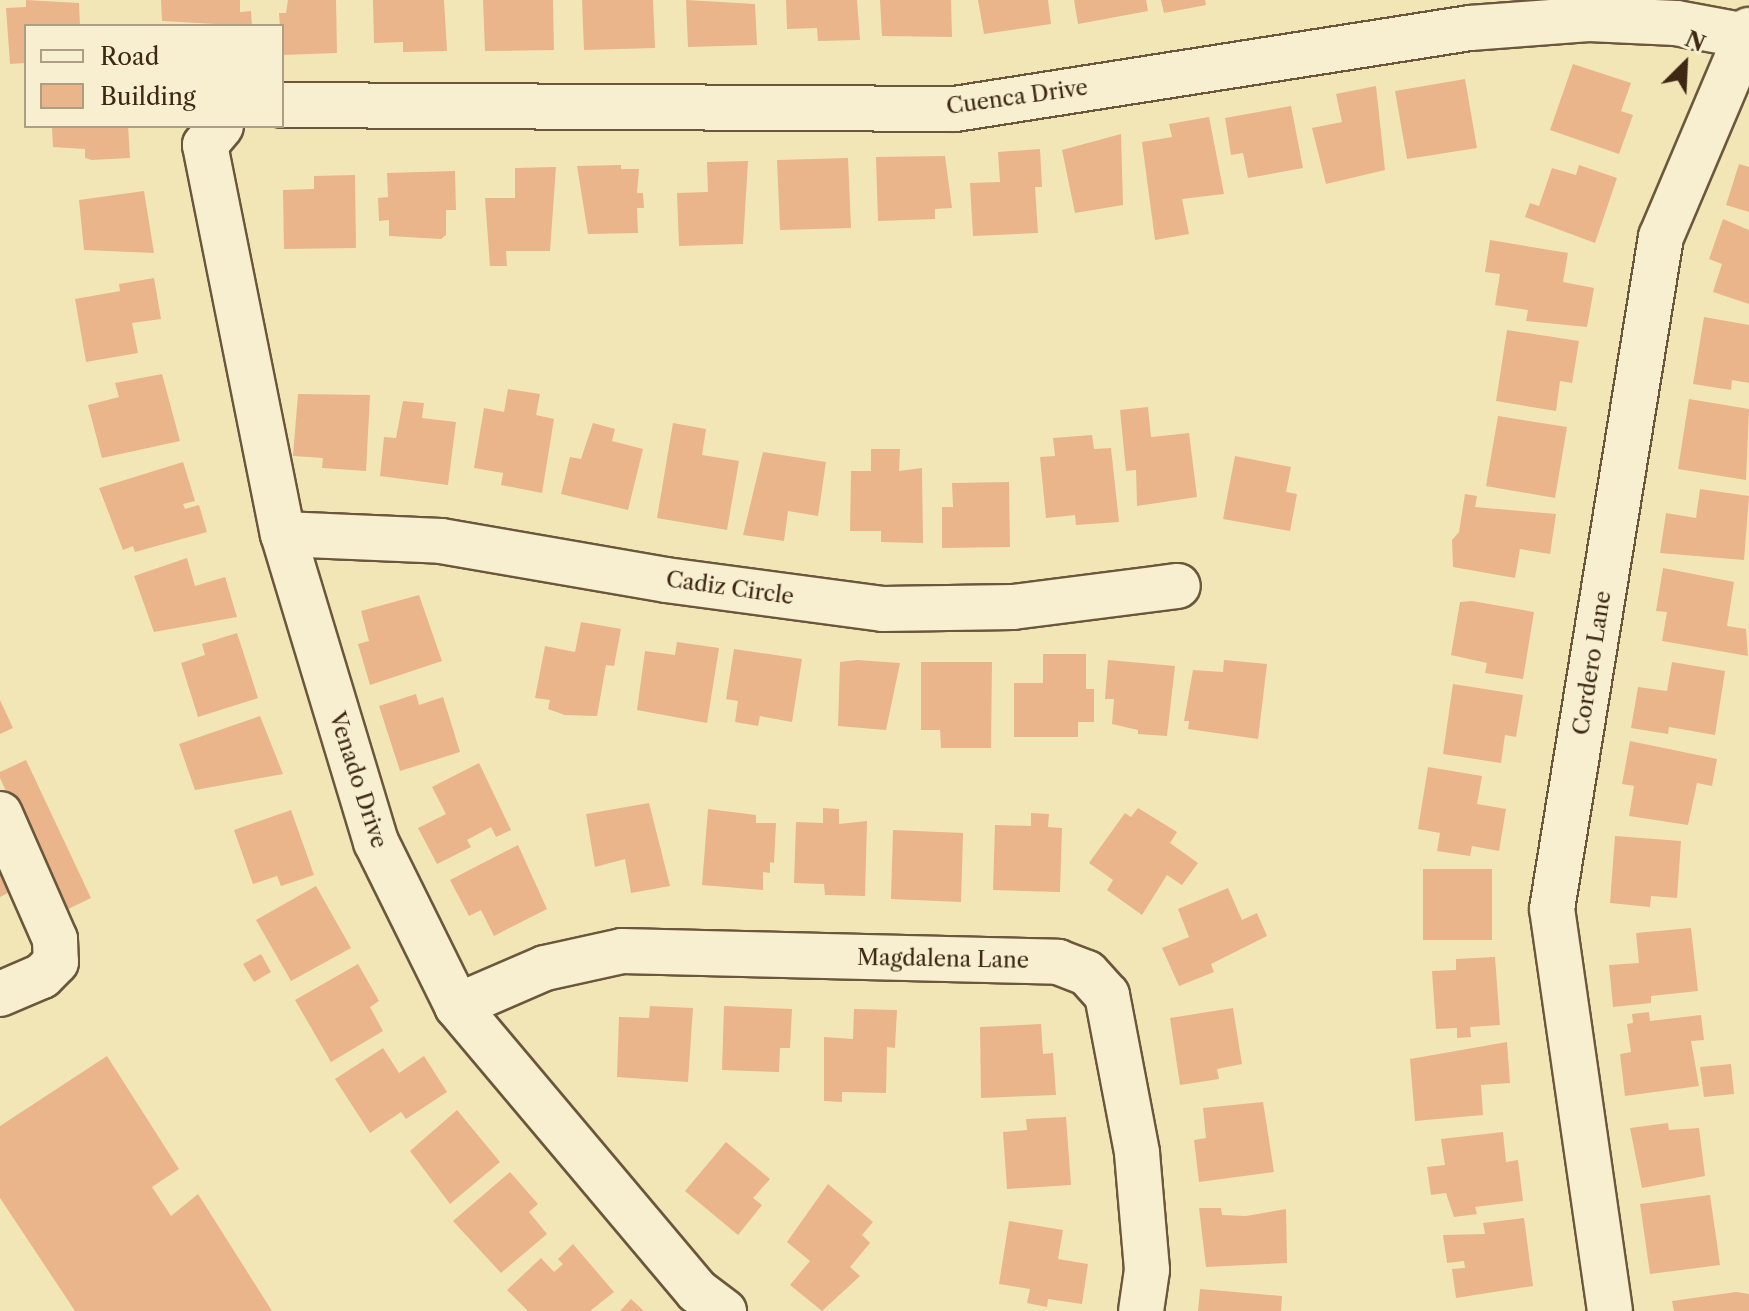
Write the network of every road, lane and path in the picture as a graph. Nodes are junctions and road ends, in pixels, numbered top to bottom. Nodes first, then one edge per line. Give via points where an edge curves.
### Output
1 (1469, 14) edge
2 (1748, 33) edge
3 (284, 105) edge
4 (213, 135) edge
5 (283, 534) junction
6 (1178, 586) dead end
7 (0, 814) edge
8 (0, 994) edge
9 (457, 1006) junction
10 (724, 1311) edge
11 (1141, 1311) edge
12 (1610, 1311) edge

1 - 2 street, Cuenca Drive via 1676,23
1 - 3 street, Cuenca Drive via 955,109
2 - 12 street, Cordero Lane via 1661,237 1552,909
4 - 5 street, Venado Drive
5 - 6 street, Cadiz Circle via 441,541 666,580 883,609 1013,607
5 - 9 street, Venado Drive via 376,842
7 - 8 street via 55,939 56,962 42,976
9 - 10 street, Venado Drive via 697,1291
9 - 11 street, Magdalena Lane via 545,968 622,951 1058,962 1087,973 1107,995 1137,1153 1147,1270

